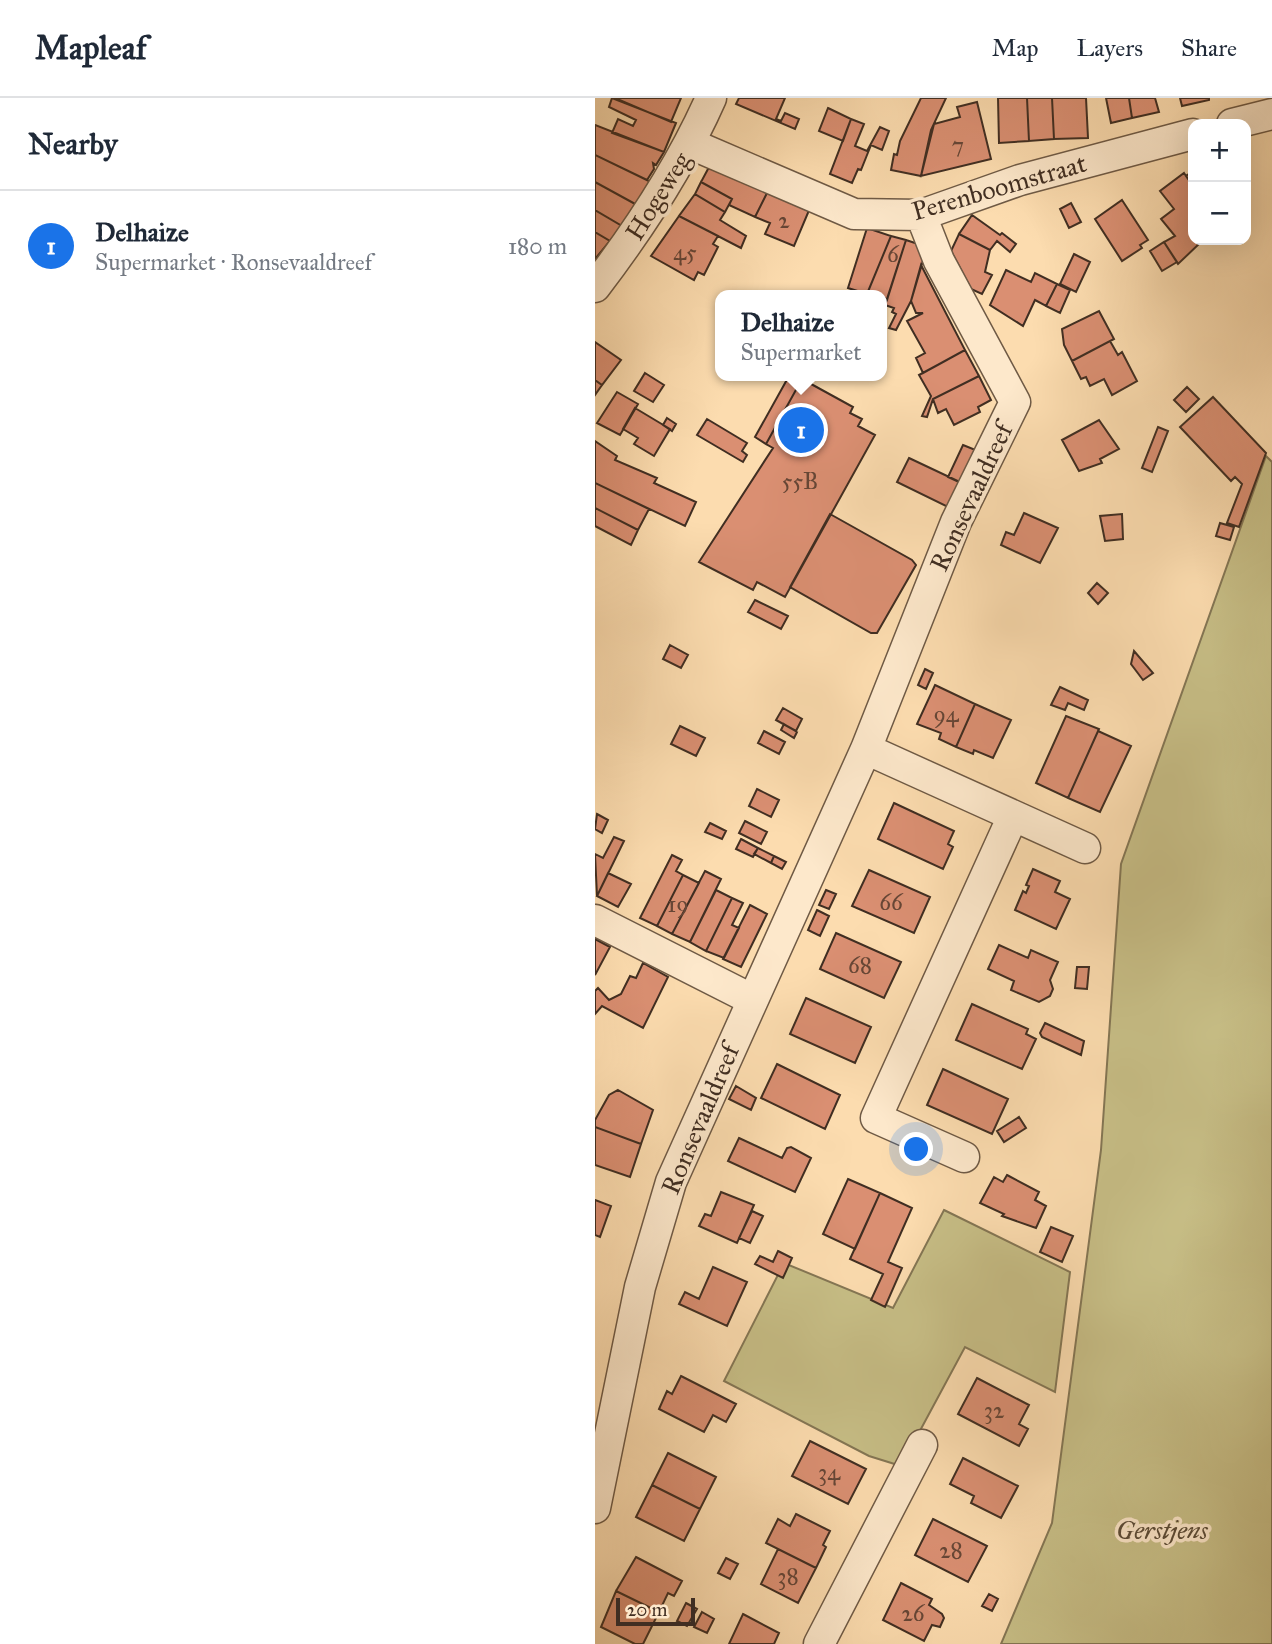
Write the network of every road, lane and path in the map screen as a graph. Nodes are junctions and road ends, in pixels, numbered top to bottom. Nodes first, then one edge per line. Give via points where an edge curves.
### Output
1 (711, 98) edge
2 (1272, 114) edge
3 (1251, 119) edge
4 (1188, 135) edge
5 (691, 144) junction
6 (921, 215) junction
7 (595, 287) edge
8 (866, 749) junction
9 (1013, 816) junction
10 (1085, 848) dead end
11 (595, 920) edge
12 (751, 999) junction
13 (964, 1157) dead end
14 (922, 1445) dead end
15 (595, 1508) edge
16 (819, 1644) edge

1 - 5 street, Hogeweg
2 - 3 street
4 - 6 street, Perenboomstraat via 1020,180
5 - 6 street, Perenboomstraat via 855,214
5 - 7 street, Hogeweg via 625,249
6 - 8 street, Ronsevaaldreef via 939,261 1016,402 955,522
8 - 9 street
8 - 12 street, Ronsevaaldreef
9 - 10 street
9 - 13 street via 876,1118
11 - 12 street
12 - 15 street, Ronsevaaldreef via 671,1182 640,1287
14 - 16 street

